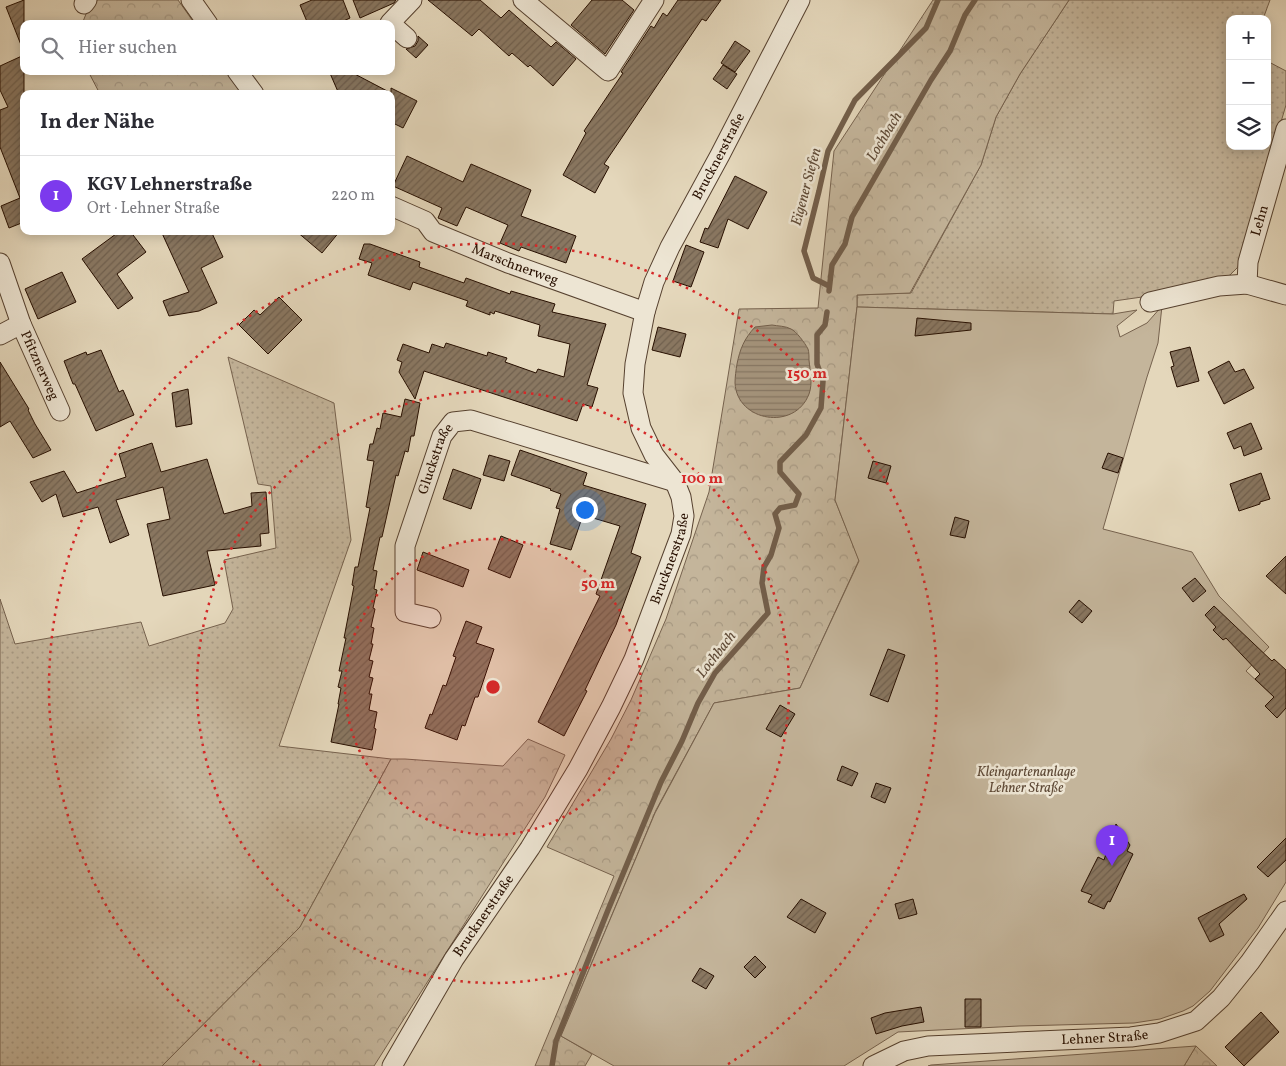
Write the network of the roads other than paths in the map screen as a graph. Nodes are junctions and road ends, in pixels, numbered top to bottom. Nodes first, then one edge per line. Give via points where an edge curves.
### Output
1 (191, 0) edge
2 (412, 0) edge
3 (523, 0) edge
4 (654, 0) edge
5 (800, 0) edge
6 (205, 20) edge
7 (392, 20) edge
8 (395, 27) edge
9 (407, 38) dead end
10 (240, 75) edge
11 (251, 90) edge
12 (1286, 129) edge
13 (395, 208) edge
14 (0, 263) edge
15 (1247, 284) junction
16 (1286, 295) edge
17 (1150, 302) dead end
18 (645, 312) junction
19 (21, 324) junction
20 (0, 336) edge
21 (60, 411) dead end
22 (675, 482) junction
23 (431, 618) dead end
24 (1286, 911) edge
25 (392, 1066) edge
26 (873, 1066) edge

1 - 6 street
2 - 7 street
3 - 4 street via 608,71
5 - 18 street, Brucknerstraße via 670,247
8 - 9 street
10 - 11 street
12 - 15 street, Lehn via 1248,262
13 - 18 street, Marschnerweg via 426,221 433,232 441,236
14 - 19 street, Pfitznerweg
15 - 16 street
15 - 17 street via 1219,286
18 - 22 street, Brucknerstraße via 633,393 641,428 654,455
19 - 20 street
19 - 21 street, Pfitznerweg
22 - 23 street, Gluckstraße via 471,420 453,422 442,436 405,546 405,612
22 - 25 street, Brucknerstraße via 684,516 680,534 623,683 578,769 530,848 454,959
24 - 26 street, Lehner Straße via 1221,998 1196,1021 1158,1033 1131,1037 928,1046 904,1051

